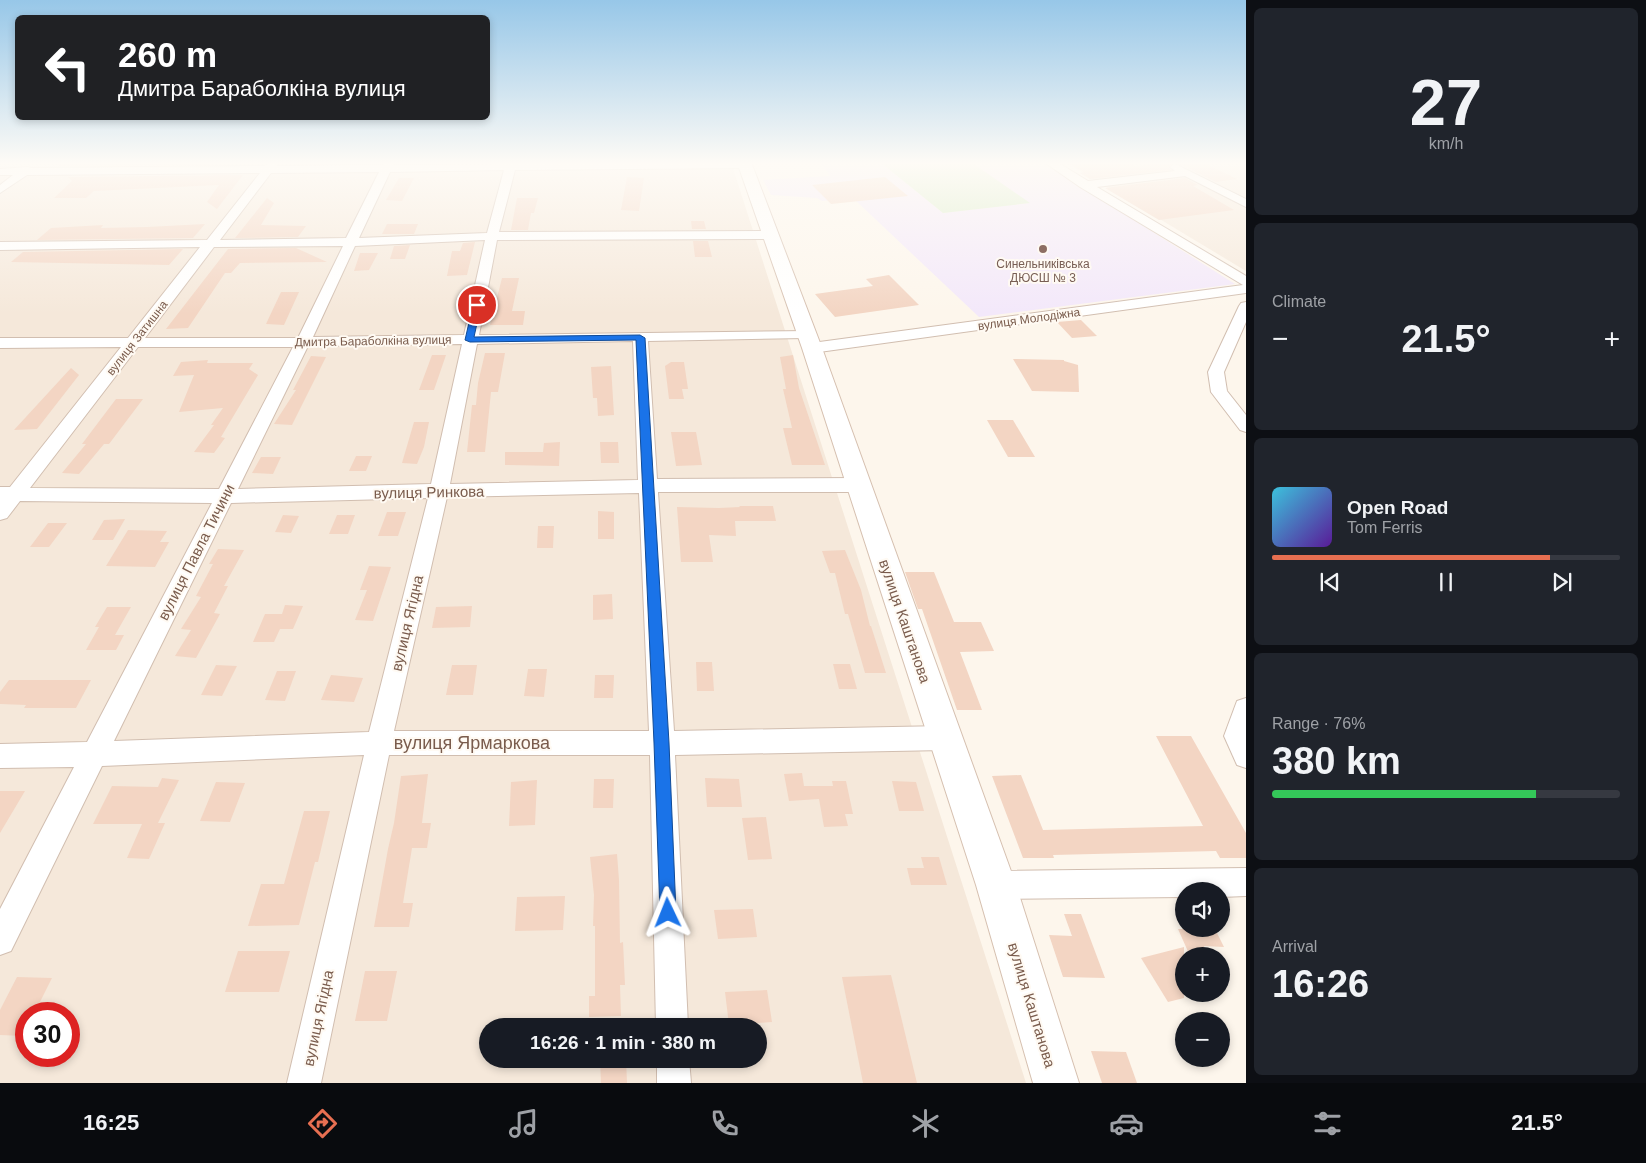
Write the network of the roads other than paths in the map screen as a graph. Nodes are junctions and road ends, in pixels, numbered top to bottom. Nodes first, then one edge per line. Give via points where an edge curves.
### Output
1 (235, 213) edge
2 (366, 213) edge
3 (499, 213) edge
4 (761, 213) edge
5 (1130, 213) edge
6 (769, 235) junction
7 (492, 236) junction
8 (352, 242) junction
9 (212, 243) junction
10 (0, 246) edge
11 (1246, 282) edge
12 (1246, 289) edge
13 (1246, 306) edge
14 (640, 338) junction
15 (470, 340) junction
16 (135, 341) junction
17 (809, 341) junction
18 (303, 342) junction
19 (0, 343) edge
20 (1246, 426) edge
21 (647, 486) junction
22 (858, 486) junction
23 (439, 492) junction
24 (8, 494) edge
25 (224, 496) junction
26 (0, 514) edge
27 (1246, 709) edge
28 (945, 738) junction
29 (379, 743) junction
30 (662, 743) junction
31 (94, 754) junction
32 (0, 756) edge
33 (1246, 756) edge
34 (1246, 882) edge
35 (996, 885) junction
36 (0, 940) edge
37 (672, 1018) edge
38 (673, 1068) edge
39 (304, 1083) edge
40 (674, 1083) edge
41 (1056, 1083) edge

1 - 9 street, вулиця Затишна
2 - 8 street, вулиця Павла Тичини
3 - 7 street, вулиця Ягідна
4 - 6 street, вулиця Каштанова
5 - 11 street
6 - 7 street
6 - 17 street, вулиця Каштанова
7 - 8 street
7 - 15 street, вулиця Ягідна
8 - 9 street
8 - 18 street, вулиця Павла Тичини
9 - 10 street
9 - 16 street, вулиця Затишна
12 - 17 street, вулиця Молодіжна
13 - 20 street via 1216,372 1220,392
14 - 15 street, Дмитра Бараболкіна вулиця
14 - 17 street, Дмитра Бараболкіна вулиця
14 - 21 street
15 - 18 street, Дмитра Бараболкіна вулиця
15 - 23 street, вулиця Ягідна
16 - 18 street, Дмитра Бараболкіна вулиця
16 - 19 street, Дмитра Бараболкіна вулиця
16 - 24 street, вулиця Затишна
17 - 22 street, вулиця Каштанова
18 - 25 street, вулиця Павла Тичини
21 - 22 street, вулиця Ринкова
21 - 23 street, вулиця Ринкова
21 - 30 street
22 - 28 street, вулиця Каштанова
23 - 25 street, вулиця Ринкова
23 - 29 street, вулиця Ягідна
24 - 25 street, вулиця Ринкова
24 - 26 street, вулиця Затишна
25 - 31 street, вулиця Павла Тичини
27 - 33 street via 1236,736
28 - 30 street, вулиця Ярмаркова
28 - 35 street, вулиця Каштанова
29 - 30 street, вулиця Ярмаркова
29 - 31 street, вулиця Ярмаркова
29 - 39 street, вулиця Ягідна
30 - 37 street
31 - 32 street, вулиця Ярмаркова
31 - 36 street, вулиця Павла Тичини
34 - 35 street
35 - 41 street, вулиця Каштанова
38 - 40 street

